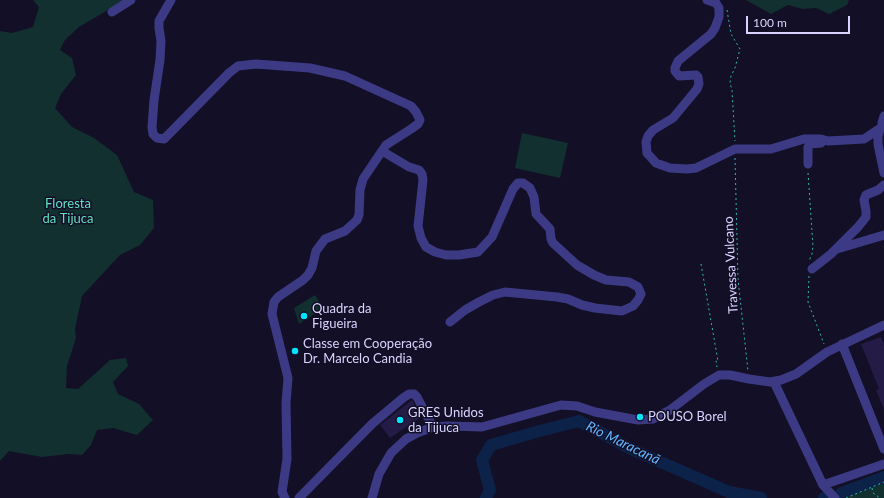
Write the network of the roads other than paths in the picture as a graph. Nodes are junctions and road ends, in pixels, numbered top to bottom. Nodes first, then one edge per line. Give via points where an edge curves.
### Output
1 (131, 0) edge
2 (171, 0) edge
3 (707, 0) edge
4 (112, 12) dead end
5 (884, 116) edge
6 (882, 128) edge
7 (828, 142) junction
8 (382, 151) junction
9 (808, 164) dead end
10 (884, 173) edge
11 (884, 185) edge
12 (884, 235) edge
13 (831, 254) junction
14 (812, 269) dead end
15 (450, 322) dead end
16 (884, 325) edge
17 (842, 344) junction
18 (774, 382) junction
19 (433, 427) junction
20 (884, 449) edge
21 (884, 464) edge
22 (823, 484) junction
23 (833, 495) edge
24 (285, 498) edge
25 (299, 498) edge
26 (372, 498) edge

1 - 4 street
2 - 8 street via 159,21 160,60 152,127 152,134 157,138 164,138 170,133 229,72 238,66 256,64 331,72 411,106 420,120 418,124 386,145
3 - 7 street via 716,3 719,8 716,28 678,61 675,71 679,76 696,76 699,80 697,89 673,118 648,136 646,142 650,158 662,166 679,170 696,168 735,149 771,149 804,139 821,139
5 - 6 street
6 - 7 street via 864,139
6 - 10 street via 878,144
7 - 9 street via 810,144 807,151
8 - 15 street via 422,174 418,226 426,247 446,255 478,252 492,237 513,189 518,183 523,183 530,188 536,214 550,229 552,239 577,265 606,280 629,282 638,287 640,294 633,306 622,310 595,308 558,297 505,292 475,304
8 - 24 street via 363,179 357,220 345,231 325,239 316,251 308,274 274,302 272,314 288,378 287,459 282,492
11 - 13 street via 866,195 866,217
12 - 13 street via 836,249
13 - 14 street
16 - 17 street
17 - 18 street via 796,374
17 - 20 street
18 - 19 street via 718,375 670,410 653,419 638,420 577,406 560,405 482,427
18 - 22 street
19 - 25 street via 417,397 409,394 372,424
19 - 26 street via 406,439 391,453 379,474
21 - 22 street
22 - 23 street

